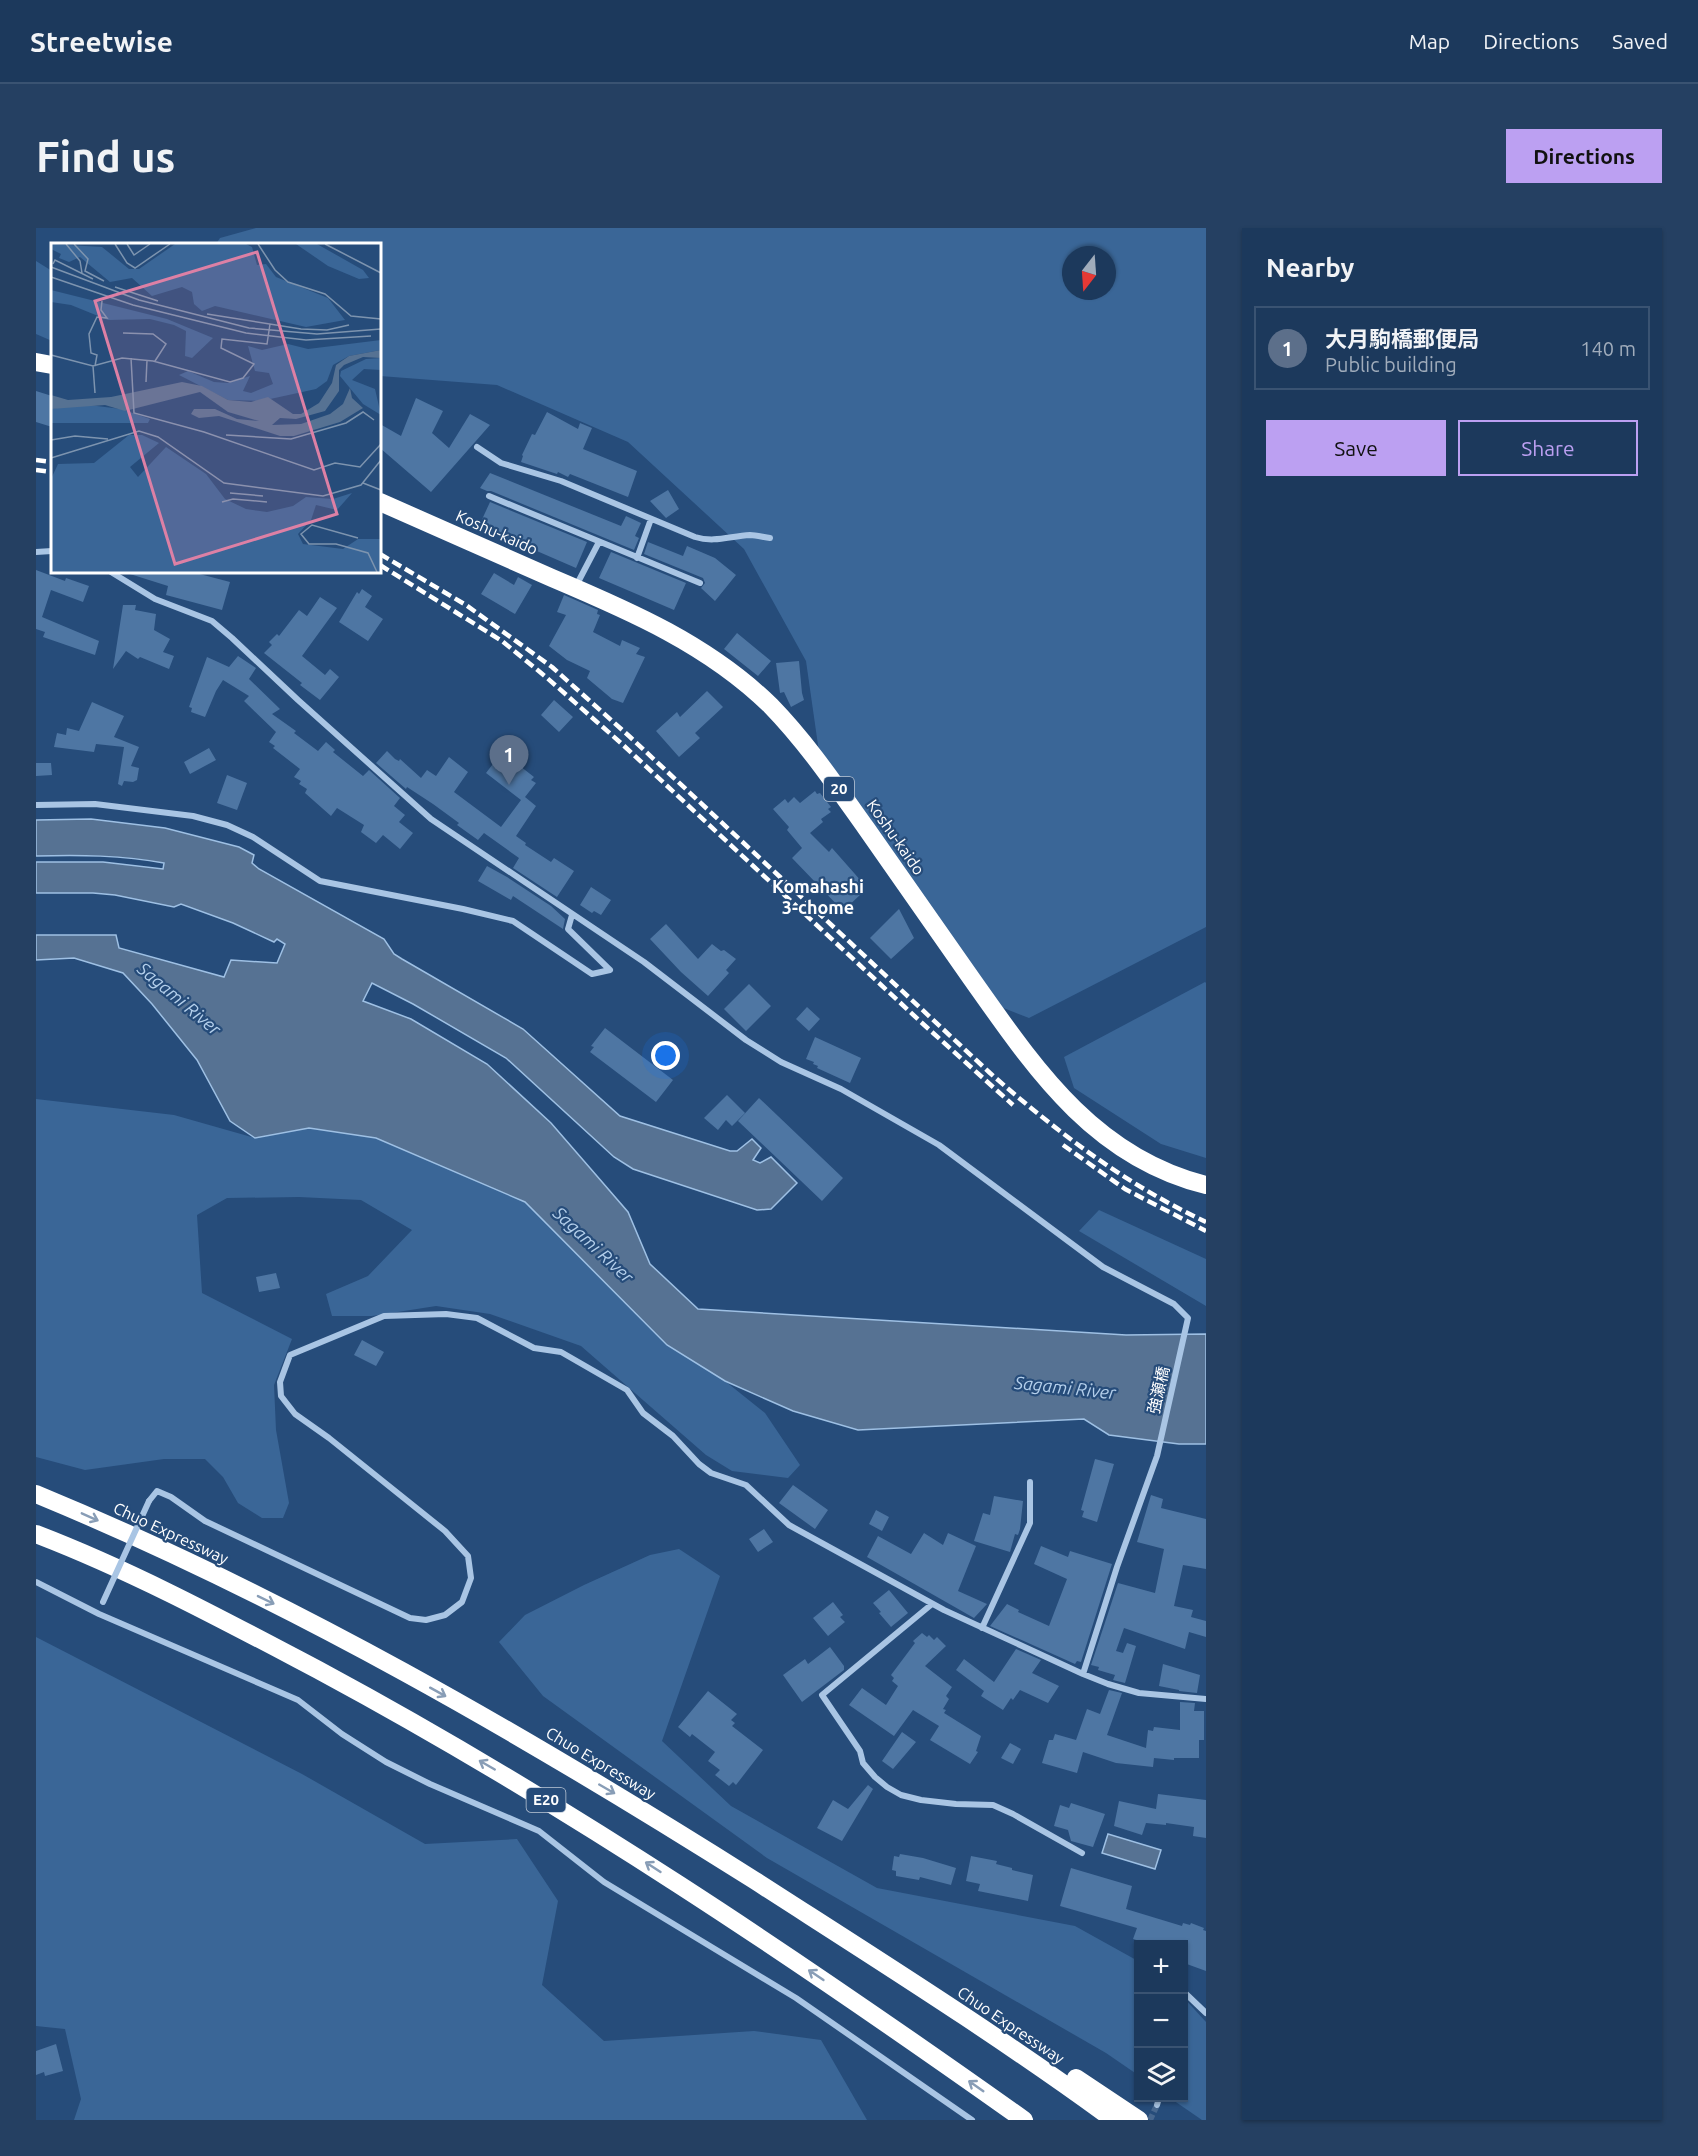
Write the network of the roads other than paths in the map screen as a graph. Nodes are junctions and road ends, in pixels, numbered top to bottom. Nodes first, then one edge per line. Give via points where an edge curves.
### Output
1 (36, 362) edge
2 (51, 365) edge
3 (477, 447) dead end
4 (489, 496) dead end
5 (381, 502) edge
6 (651, 519) junction
7 (770, 538) dead end
8 (599, 542) junction
9 (51, 551) edge
10 (36, 552) edge
11 (637, 558) junction
12 (113, 573) edge
13 (700, 583) dead end
14 (576, 587) junction
15 (36, 805) edge
16 (572, 915) junction
17 (1206, 1185) edge
18 (1030, 1482) dead end
19 (36, 1494) edge
20 (36, 1534) edge
21 (36, 1582) edge
22 (932, 1604) junction
23 (99, 1614) junction
24 (982, 1628) junction
25 (1083, 1674) junction
26 (1206, 1699) edge
27 (638, 1808) junction
28 (1083, 1853) dead end
29 (1186, 1994) edge
30 (1206, 2013) edge
31 (1157, 2102) edge
32 (1156, 2105) tunnel mouth
33 (972, 2120) edge
34 (1024, 2120) edge
35 (1114, 2120) edge
36 (1139, 2120) edge

1 - 2 highway
3 - 6 street via 501,462 561,481
4 - 8 street
5 - 14 highway, Koshu-kaido / 20
6 - 7 street via 702,539 751,535
6 - 11 street
8 - 11 street
8 - 14 street
9 - 10 street
11 - 13 street
12 - 16 street via 155,599 212,621 431,819
14 - 17 highway, Koshu-kaido / 20 via 687,641 770,705 818,760 1018,1044 1063,1098 1089,1124 1142,1161 1178,1178
15 - 16 street via 95,804 193,816 227,825 253,837 320,881 513,921 592,974 610,970 568,929
16 - 25 street, 強瀬橋 via 644,962 746,1040 939,1146 1103,1267 1174,1304 1188,1318 1156,1456
18 - 24 street via 1030,1523
19 -> 27 highway, Chuo Expressway / E20 via 158,1547 291,1612
34 -> 20 highway, E20 via 766,1941 617,1843 497,1771 246,1631
21 - 23 street
22 - 23 street, bridge via 789,1524 746,1485 711,1473 643,1413 627,1389 561,1352 534,1348 477,1318 446,1314 384,1316 290,1354 280,1382 281,1396 295,1414 445,1531 468,1556 471,1578 462,1602 445,1615 426,1620 410,1618 205,1521 157,1491
22 - 24 street
22 - 28 street via 822,1695 860,1751 863,1763 901,1795 956,1804 993,1805
23 - 33 street via 298,1700 386,1762 539,1830 604,1882 796,1998
24 - 25 street
25 - 26 street via 1139,1693
27 - 35 highway, Chuo Expressway / E20 via 964,2016
27 - 36 highway via 839,1926
29 - 30 street
31 - 32 street

